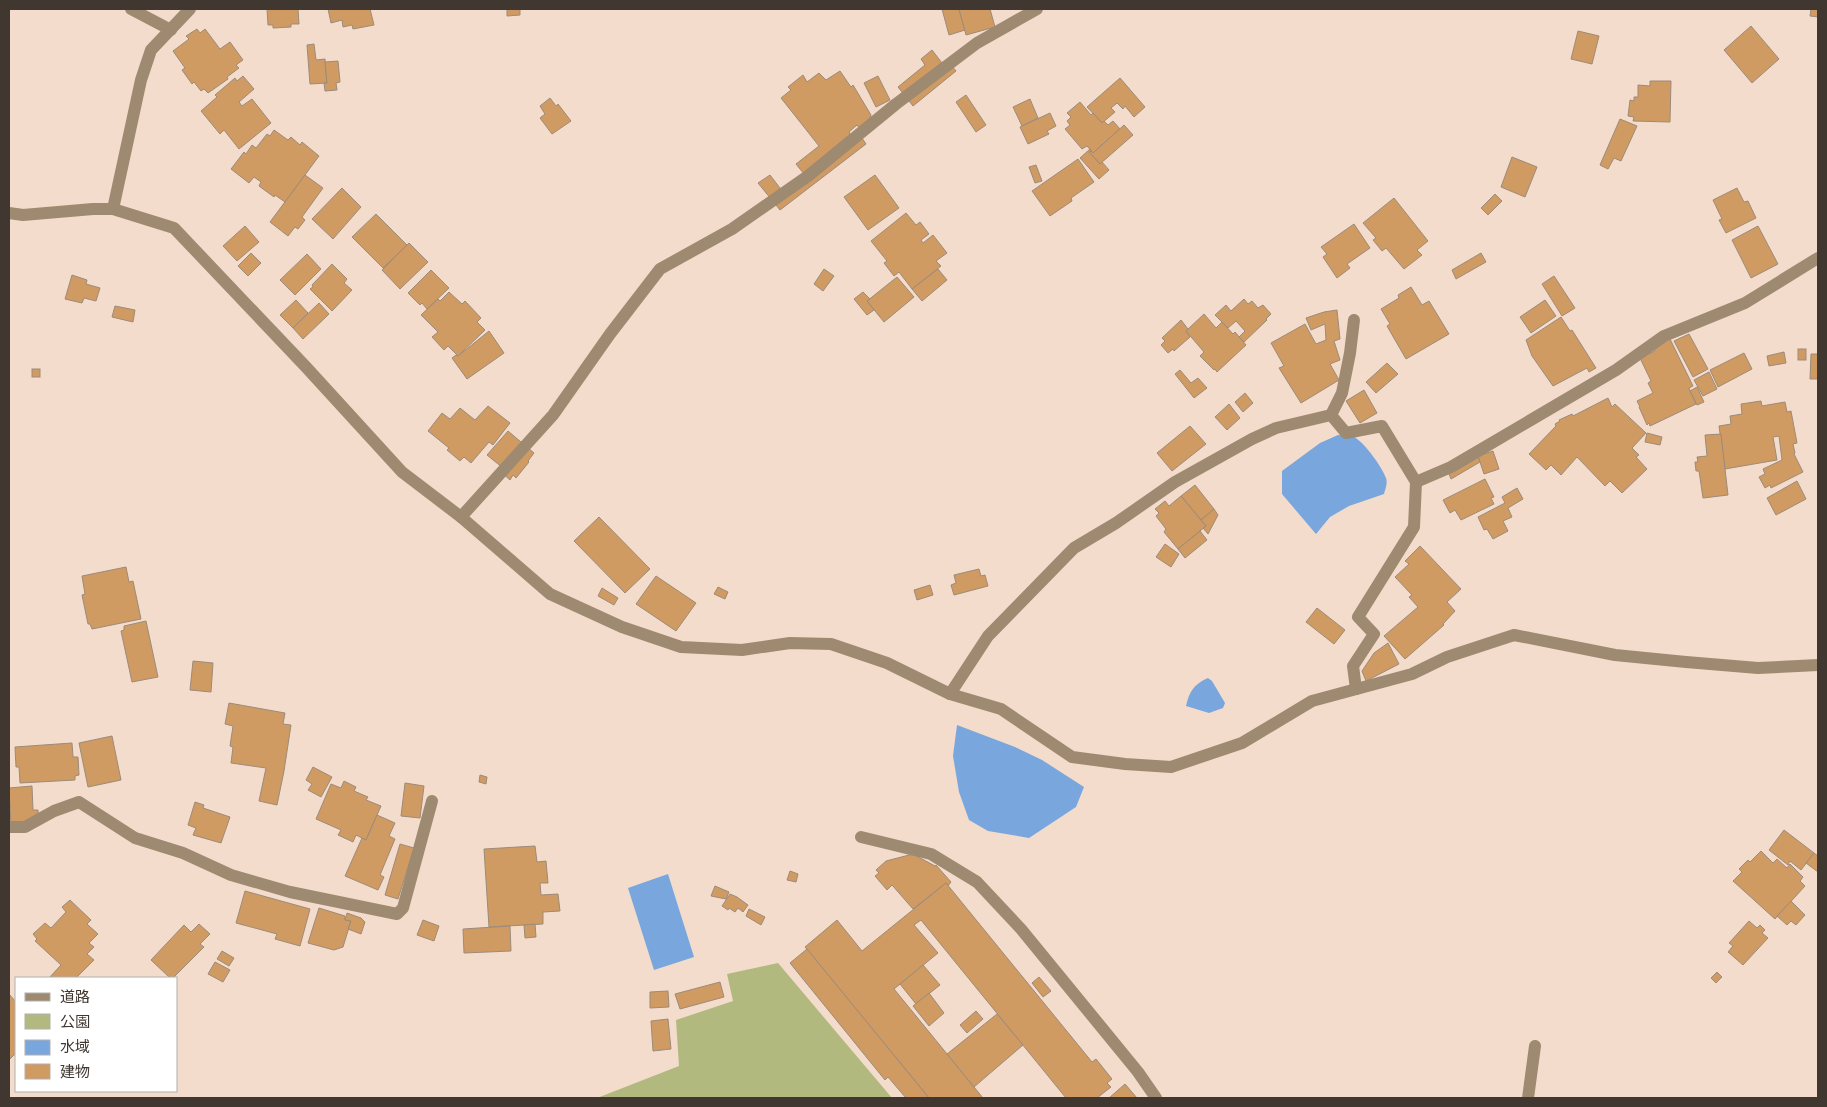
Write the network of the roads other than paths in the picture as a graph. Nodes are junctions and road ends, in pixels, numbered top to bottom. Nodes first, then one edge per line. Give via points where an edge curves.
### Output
1 (131, 9) edge
2 (190, 9) edge
3 (1037, 9) edge
4 (171, 30) junction
5 (113, 209) junction
6 (9, 213) edge
7 (1818, 258) edge
8 (1354, 320) dead end
9 (1331, 414) junction
10 (1416, 482) junction
11 (461, 517) junction
12 (1818, 665) edge
13 (1356, 689) junction
14 (950, 694) junction
15 (432, 801) dead end
16 (9, 827) edge
17 (860, 837) dead end
18 (1535, 1046) dead end
19 (1156, 1098) edge
20 (1528, 1098) edge

1 - 4 street
2 - 4 street
3 - 11 street via 977,42 808,176 740,224 660,269 552,415
4 - 5 street via 152,50 141,80
5 - 6 street via 23,215
5 - 11 street via 174,228 402,472
7 - 10 street via 1745,303 1664,336 1616,370 1451,467
8 - 9 street via 1342,393
9 - 10 street via 1346,433 1382,426
9 - 14 street via 1276,428 1252,438 1175,482 1074,548 988,636
10 - 13 street via 1414,527 1358,617 1374,634 1352,666
11 - 14 street via 550,594 622,627 681,647 742,650 790,643 831,644 887,663
12 - 13 street via 1758,668 1615,655 1514,635 1447,657 1412,674
13 - 14 street via 1312,701 1242,743 1171,767 1072,757 1001,709
15 - 16 street via 403,908 397,914 290,892 231,875 135,838 79,802 25,827
17 - 19 street via 931,854 977,882 1021,929
18 - 20 street

